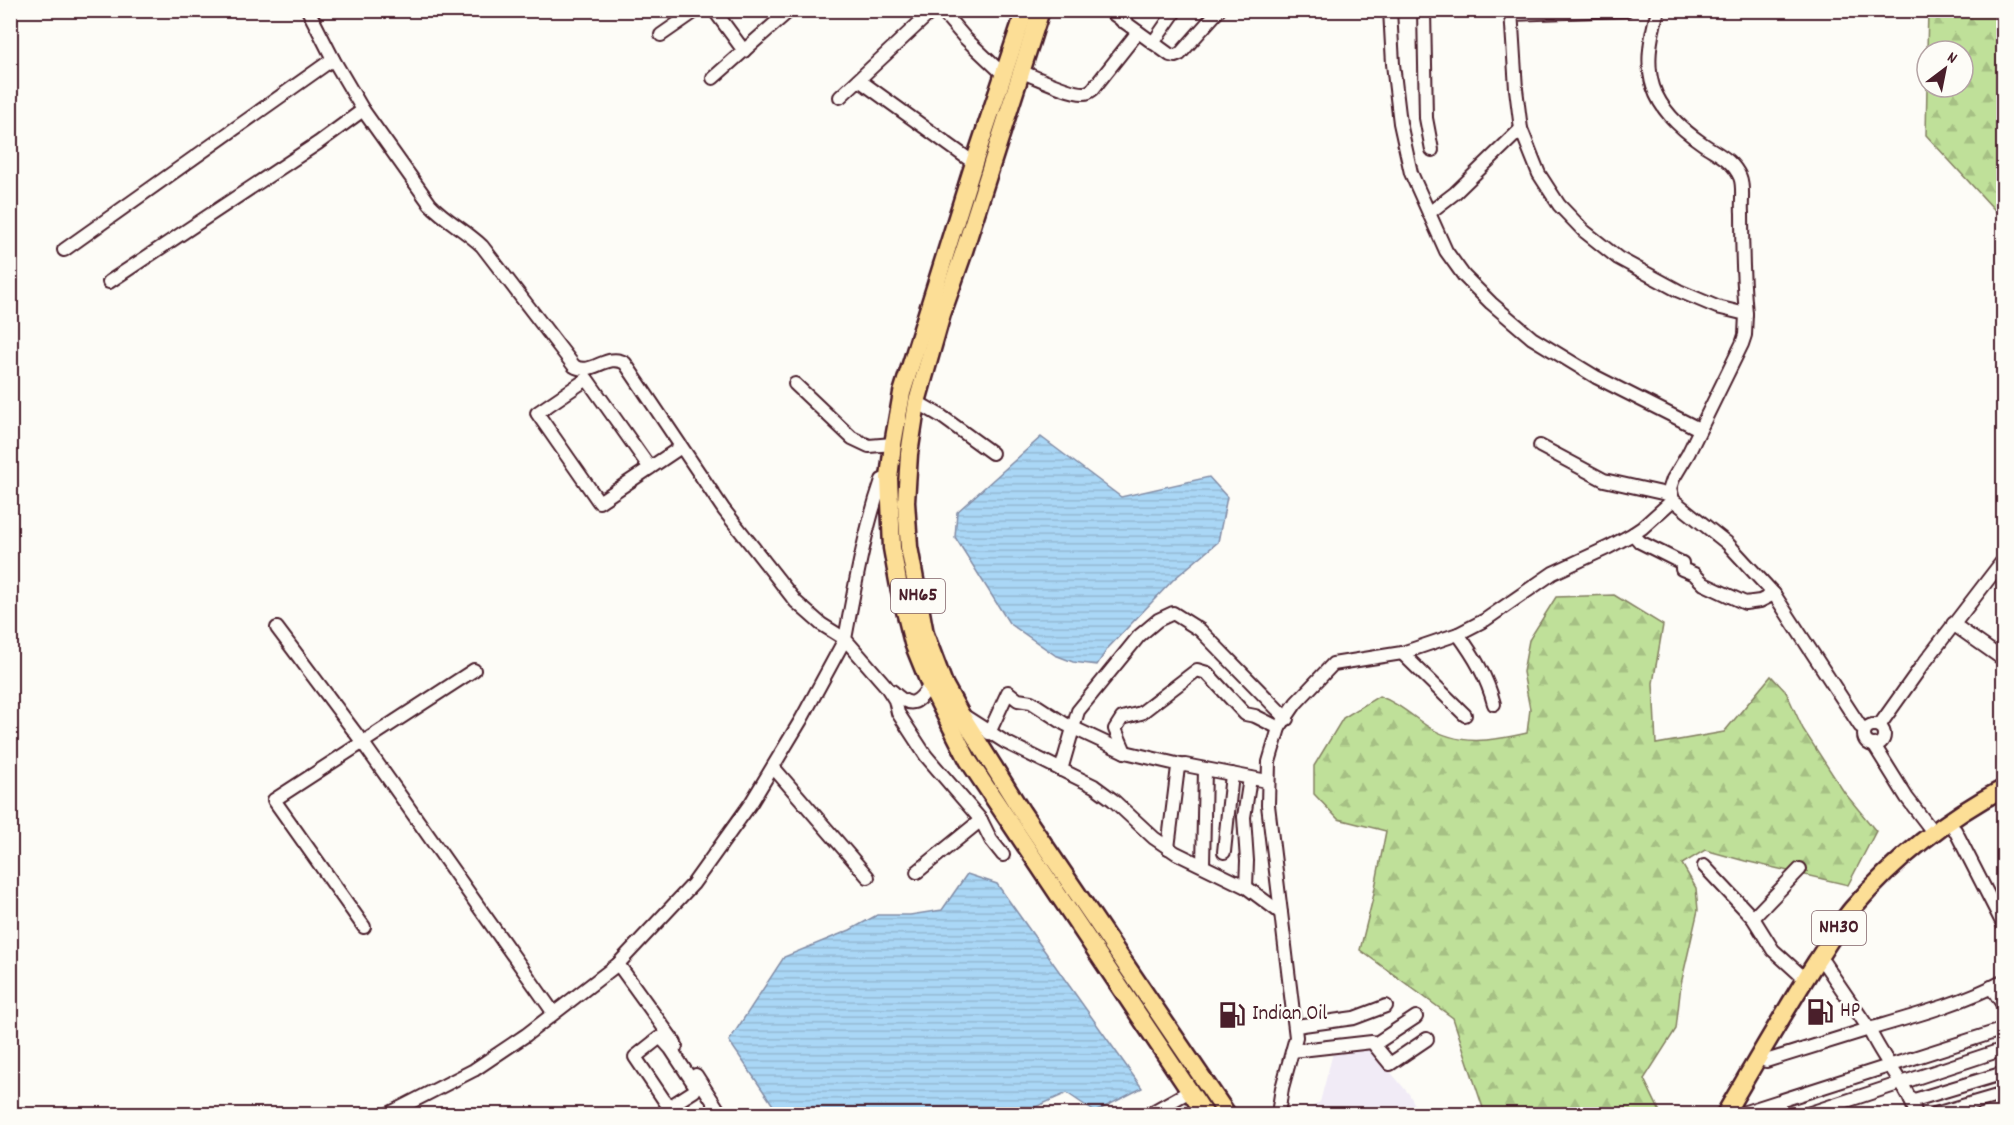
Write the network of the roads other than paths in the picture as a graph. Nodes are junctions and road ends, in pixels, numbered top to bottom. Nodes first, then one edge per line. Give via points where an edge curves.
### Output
1 (308, 10) edge
2 (697, 10) edge
3 (714, 10) edge
4 (790, 10) edge
5 (933, 10) edge
6 (941, 10) edge
7 (1041, 10) edge
8 (1108, 10) edge
9 (1176, 10) edge
10 (1219, 10) edge
11 (1390, 10) edge
12 (1424, 10) edge
13 (1626, 10) edge
14 (1658, 10) edge
15 (1511, 12) edge
16 (1020, 14) edge
17 (1125, 16) edge
18 (1138, 32) junction
19 (662, 35) dead end
20 (1154, 43) junction
21 (744, 51) junction
22 (333, 59) junction
23 (1022, 72) junction
24 (1003, 74) junction
25 (712, 78) dead end
26 (859, 80) junction
27 (840, 97) dead end
28 (363, 110) junction
29 (1521, 129) junction
30 (1432, 150) dead end
31 (974, 163) junction
32 (1429, 213) junction
33 (64, 250) dead end
34 (109, 282) dead end
35 (1746, 314) junction
36 (795, 384) dead end
37 (917, 402) junction
38 (1699, 429) junction
39 (892, 444) junction
40 (1540, 446) dead end
41 (681, 447) junction
42 (992, 453) dead end
43 (650, 468) junction
44 (889, 478) junction
45 (1672, 497) junction
46 (1633, 534) junction
47 (2004, 559) edge
48 (2000, 572) edge
49 (1774, 594) junction
50 (1953, 624) junction
51 (277, 628) dead end
52 (1458, 634) junction
53 (845, 639) junction
54 (1402, 653) junction
55 (2004, 660) edge
56 (474, 670) dead end
57 (930, 685) junction
58 (886, 686) junction
59 (1494, 704) dead end
60 (960, 713) junction
61 (1465, 715) dead end
62 (1283, 724) junction
63 (1880, 726) junction
64 (1075, 728) junction
65 (1865, 729) junction
66 (989, 734) junction
67 (363, 743) junction
68 (1874, 745) junction
69 (1125, 752) junction
70 (1181, 765) junction
71 (773, 767) junction
72 (1205, 769) junction
73 (1061, 770) junction
74 (1232, 774) junction
75 (1250, 778) junction
76 (1267, 781) junction
77 (2004, 788) edge
78 (2004, 800) edge
79 (981, 820) junction
80 (1955, 830) junction
81 (1933, 832) junction
82 (1168, 848) junction
83 (1224, 852) dead end
84 (1003, 855) dead end
85 (1203, 865) junction
86 (1704, 866) dead end
87 (1800, 869) dead end
88 (917, 872) dead end
89 (868, 877) dead end
90 (1246, 887) junction
91 (1281, 913) junction
92 (1753, 918) junction
93 (1847, 924) junction
94 (2004, 926) edge
95 (364, 927) dead end
96 (1824, 963) junction
97 (618, 964) junction
98 (1805, 979) junction
99 (2004, 981) edge
100 (1991, 987) junction
101 (1386, 1006) dead end
102 (2004, 1006) edge
103 (553, 1012) junction
104 (1416, 1017) dead end
105 (1296, 1026) junction
106 (1869, 1029) junction
107 (2004, 1029) edge
108 (1427, 1040) dead end
109 (1375, 1044) junction
110 (674, 1048) junction
111 (2004, 1050) edge
112 (1292, 1052) junction
113 (1766, 1061) junction
114 (1892, 1066) junction
115 (2004, 1073) edge
116 (1901, 1082) junction
117 (697, 1090) junction
118 (1190, 1090) junction
119 (2004, 1094) edge
120 (1911, 1101) junction
121 (388, 1114) edge
122 (670, 1114) edge
123 (721, 1114) edge
124 (1149, 1114) edge
125 (1205, 1114) edge
126 (1227, 1114) edge
127 (1278, 1114) edge
128 (1725, 1114) edge
129 (1737, 1114) edge
130 (1807, 1114) edge
131 (1916, 1114) edge
132 (1935, 1114) edge

1 - 22 street
2 - 19 street
3 - 21 street
4 - 21 street
5 - 26 street
6 - 24 street
7 - 23 highway, NH65
8 - 17 street
9 - 20 street
10 - 20 street via 1180,54 1170,54
11 - 32 street via 1400,123 1411,173
12 - 30 street via 1426,118
13 - 15 street
14 - 35 street via 1649,51 1650,84 1673,122 1732,164 1741,179
15 - 29 street
16 - 24 highway, NH65
17 - 18 street
18 - 20 street
18 - 23 street via 1088,93
21 - 25 street
22 - 28 street
22 - 33 street
23 - 37 highway, NH65
24 - 31 highway, NH65
26 - 27 street
26 - 31 street
28 - 34 street
28 - 41 street via 429,204 482,246 567,360 586,370 612,360 625,363
29 - 32 street
29 - 35 street via 1539,174 1558,205 1584,231 1618,258 1679,291
31 - 39 highway, NH65 via 902,393
32 - 38 street via 1446,251 1464,276 1532,338 1596,377
35 - 38 street via 1742,344
36 - 39 street via 852,438 869,446
37 - 42 street
37 - 60 highway, NH65 via 906,502 909,547 926,634 944,684
38 - 45 street via 1673,478
39 - 44 highway, NH65
40 - 45 street via 1604,480
41 - 43 street
41 - 53 street via 724,510 796,602
43 - 43 street via 598,502 537,413 587,379
44 - 53 street via 882,480 875,501
44 - 57 highway, NH65 via 892,549 899,587 913,643
45 - 46 street
45 - 49 street via 1727,543
46 - 49 street via 1640,542 1682,563 1682,569 1704,584 1745,603
46 - 52 street via 1553,573
47 - 48 street
48 - 50 street
49 - 65 street
50 - 55 street
50 - 63 street
51 - 67 street
52 - 54 street
52 - 59 street via 1489,683
53 - 58 street
53 - 71 street
54 - 61 street
54 - 62 street via 1333,664 1296,703
56 - 67 street
57 - 58 street via 921,698 908,703
57 - 118 highway, NH65 via 968,760
58 - 79 street via 926,756
60 - 66 street
60 - 126 highway, NH65 via 1022,812
62 - 64 street via 1200,630 1173,613 1139,636 1078,711
62 - 69 street via 1245,714 1207,673 1197,670 1141,713 1122,718 1115,729
62 - 76 street via 1269,762
63 - 65 street
63 - 68 street via 1884,737
64 - 66 street via 1008,692
64 - 69 street
64 - 73 street
65 - 68 street via 1865,740
66 - 73 street
67 - 95 street via 274,800
67 - 103 street
68 - 81 street
69 - 70 street
70 - 72 street
70 - 82 street via 1176,771
71 - 89 street
71 - 97 street via 693,884
72 - 74 street
72 - 85 street
73 - 82 street via 1094,786
74 - 75 street
74 - 83 street
75 - 76 street
75 - 90 street via 1244,817
76 - 91 street
77 - 81 highway, NH30
78 - 80 highway, NH30
79 - 84 street
79 - 88 street
80 - 93 highway, NH30 via 1897,874
80 - 94 street
81 - 93 highway, NH30 via 1890,868
82 - 85 street
85 - 90 street
86 - 92 street
87 - 92 street
90 - 91 street
91 - 105 street
92 - 98 street via 1773,950
93 - 96 highway, NH30
93 - 98 highway, NH30
96 - 106 street
96 - 113 highway, NH30
97 - 103 street
97 - 110 street
98 - 128 highway, NH30
99 - 100 street
100 - 102 street
100 - 106 street
101 - 105 street via 1354,1018
103 - 121 street via 474,1070
104 - 109 street
105 - 112 street
106 - 113 street
106 - 114 street via 1876,1046
107 - 114 street
108 - 109 street via 1390,1064
109 - 112 street via 1364,1041
110 - 117 street
110 - 117 street via 659,1038 635,1055 635,1059 669,1105
111 - 116 street
112 - 127 street
113 - 129 highway, NH30
114 - 116 street
114 - 129 street
115 - 120 street
116 - 120 street
116 - 130 street
117 - 122 street
117 - 123 street
118 - 124 street
118 - 125 highway, NH65
119 - 132 street
120 - 131 street

